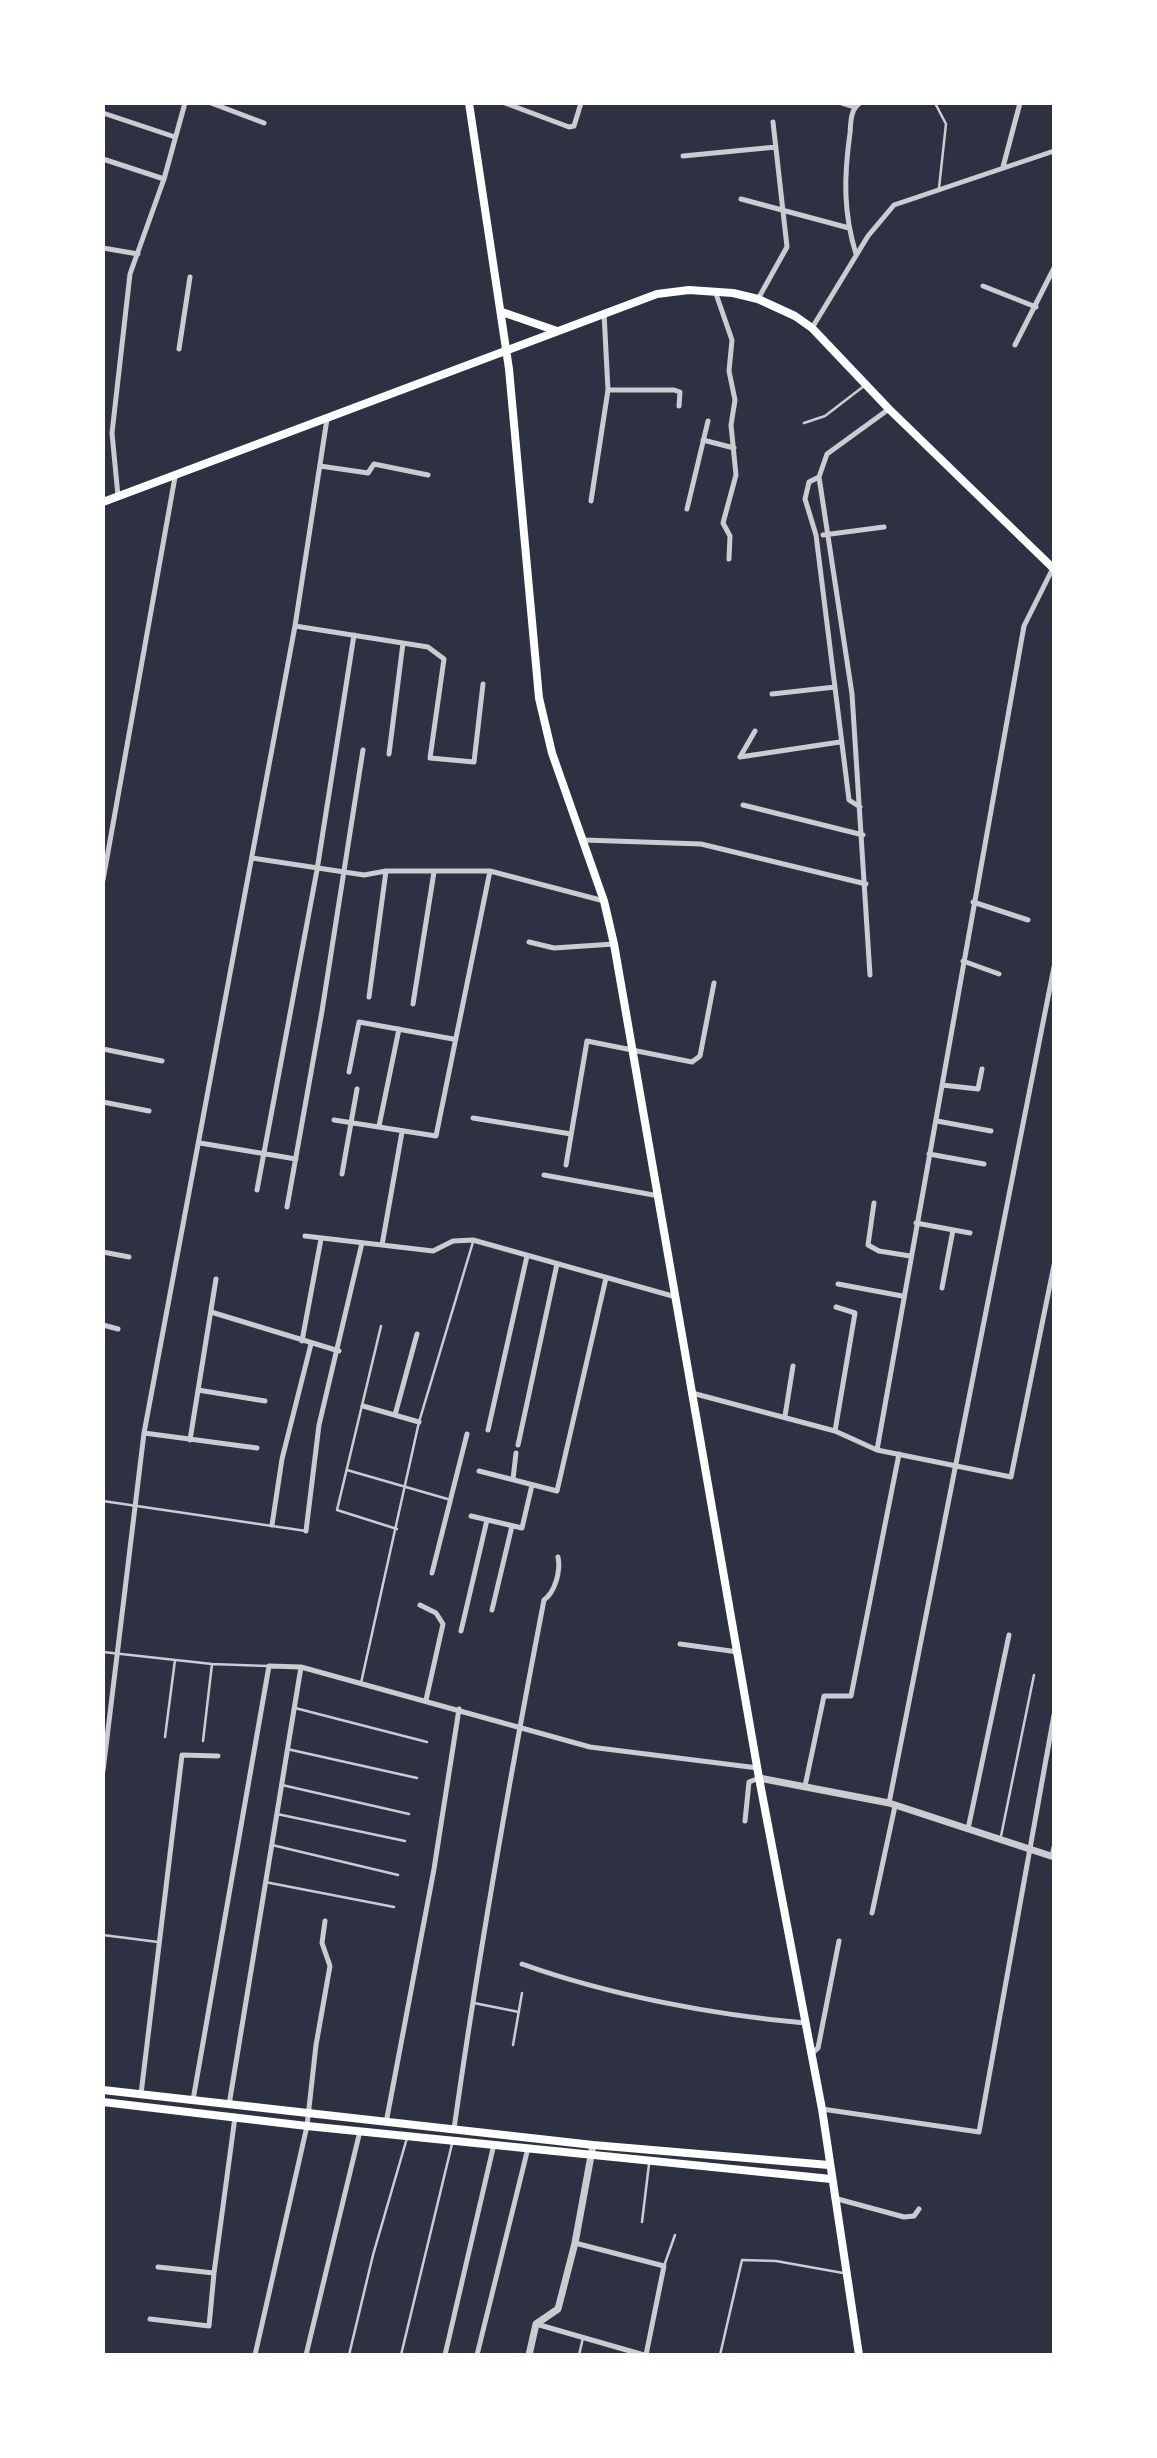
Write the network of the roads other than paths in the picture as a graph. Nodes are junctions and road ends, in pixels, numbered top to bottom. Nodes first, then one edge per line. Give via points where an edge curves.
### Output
1 (185, 103) edge
2 (211, 103) edge
3 (469, 103) edge
4 (505, 103) edge
5 (581, 103) edge
6 (842, 103) edge
7 (935, 103) edge
8 (1020, 103) edge
9 (857, 105) edge
10 (103, 113) edge
11 (264, 122) dead end
12 (773, 122) dead end
13 (175, 137) junction
14 (776, 147) junction
15 (1054, 151) edge
16 (683, 156) dead end
17 (103, 159) edge
18 (1003, 167) junction
19 (164, 178) junction
20 (938, 191) junction
21 (741, 199) dead end
22 (783, 210) junction
23 (849, 228) junction
24 (103, 248) edge
25 (138, 254) junction
26 (856, 254) junction
27 (1054, 268) edge
28 (190, 277) dead end
29 (984, 286) dead end
30 (715, 291) junction
31 (758, 299) junction
32 (1036, 307) junction
33 (502, 312) junction
34 (604, 313) junction
35 (812, 328) junction
36 (556, 331) junction
37 (1015, 345) dead end
38 (179, 349) dead end
39 (507, 349) junction
40 (866, 384) junction
41 (608, 390) junction
42 (679, 407) dead end
43 (889, 409) junction
44 (327, 419) junction
45 (708, 421) dead end
46 (804, 423) dead end
47 (703, 440) junction
48 (734, 448) junction
49 (320, 466) junction
50 (428, 475) dead end
51 (175, 477) junction
52 (819, 477) junction
53 (118, 496) junction
54 (591, 501) dead end
55 (103, 502) edge
56 (687, 509) dead end
57 (884, 527) dead end
58 (826, 534) junction
59 (816, 536) junction
60 (729, 559) dead end
61 (1053, 568) edge
62 (295, 626) junction
63 (354, 635) junction
64 (403, 643) junction
65 (483, 684) dead end
66 (835, 687) junction
67 (772, 694) dead end
68 (755, 731) dead end
69 (840, 742) junction
70 (363, 750) dead end
71 (389, 754) dead end
72 (743, 806) dead end
73 (861, 807) junction
74 (863, 835) junction
75 (584, 840) junction
76 (253, 858) junction
77 (317, 870) junction
78 (386, 871) junction
79 (434, 872) junction
80 (490, 872) junction
81 (343, 873) junction
82 (103, 880) edge
83 (866, 884) junction
84 (604, 901) junction
85 (973, 902) junction
86 (1028, 920) dead end
87 (529, 942) dead end
88 (614, 944) junction
89 (963, 961) junction
90 (1054, 967) edge
91 (999, 974) dead end
92 (870, 975) dead end
93 (714, 983) dead end
94 (369, 997) dead end
95 (413, 1004) dead end
96 (399, 1029) junction
97 (453, 1039) junction
98 (103, 1049) edge
99 (633, 1049) junction
100 (162, 1061) dead end
101 (982, 1069) dead end
102 (349, 1072) dead end
103 (942, 1085) junction
104 (357, 1089) dead end
105 (103, 1102) edge
106 (149, 1111) dead end
107 (473, 1118) dead end
108 (334, 1120) dead end
109 (937, 1121) junction
110 (351, 1123) junction
111 (379, 1126) junction
112 (991, 1131) dead end
113 (402, 1132) junction
114 (571, 1134) junction
115 (201, 1143) junction
116 (264, 1154) junction
117 (929, 1154) junction
118 (296, 1159) junction
119 (566, 1164) dead end
120 (984, 1164) dead end
121 (342, 1174) dead end
122 (544, 1175) dead end
123 (257, 1190) dead end
124 (659, 1196) junction
125 (874, 1203) dead end
126 (287, 1207) dead end
127 (916, 1223) junction
128 (953, 1230) junction
129 (970, 1233) dead end
130 (305, 1236) dead end
131 (321, 1239) junction
132 (473, 1240) junction
133 (362, 1243) junction
134 (382, 1245) junction
135 (103, 1252) edge
136 (527, 1256) junction
137 (910, 1256) junction
138 (130, 1257) dead end
139 (558, 1264) junction
140 (1054, 1265) edge
141 (606, 1278) junction
142 (216, 1279) dead end
143 (838, 1284) dead end
144 (942, 1288) dead end
145 (902, 1296) junction
146 (676, 1297) junction
147 (836, 1307) dead end
148 (211, 1312) junction
149 (103, 1325) edge
150 (381, 1326) dead end
151 (118, 1329) dead end
152 (417, 1334) dead end
153 (302, 1341) junction
154 (311, 1344) junction
155 (339, 1351) junction
156 (793, 1366) dead end
157 (198, 1390) junction
158 (692, 1393) junction
159 (265, 1401) dead end
160 (363, 1406) junction
161 (395, 1415) junction
162 (785, 1416) junction
163 (419, 1422) junction
164 (488, 1430) dead end
165 (835, 1431) junction
166 (144, 1433) junction
167 (467, 1434) dead end
168 (190, 1440) junction
169 (518, 1445) joint
170 (257, 1448) dead end
171 (877, 1450) junction
172 (516, 1453) joint
173 (899, 1454) junction
174 (956, 1466) junction
175 (347, 1471) junction
176 (479, 1471) dead end
177 (513, 1479) junction
178 (533, 1485) junction
179 (404, 1486) junction
180 (451, 1500) junction
181 (103, 1501) edge
182 (134, 1507) junction
183 (471, 1516) dead end
184 (487, 1520) junction
185 (272, 1525) junction
186 (512, 1526) junction
187 (397, 1529) junction
188 (306, 1531) joint
189 (558, 1557) dead end
190 (432, 1573) dead end
191 (420, 1605) dead end
192 (492, 1610) dead end
193 (461, 1631) dead end
194 (1009, 1635) dead end
195 (680, 1644) dead end
196 (103, 1652) edge
197 (738, 1653) junction
198 (117, 1654) junction
199 (175, 1660) junction
200 (212, 1664) junction
201 (269, 1666) junction
202 (301, 1667) junction
203 (1034, 1675) dead end
204 (361, 1683) junction
205 (426, 1700) junction
206 (295, 1708) junction
207 (459, 1709) junction
208 (1054, 1715) edge
209 (519, 1728) junction
210 (165, 1737) dead end
211 (203, 1741) dead end
212 (427, 1742) dead end
213 (288, 1749) junction
214 (218, 1756) dead end
215 (758, 1768) junction
216 (103, 1771) edge
217 (416, 1778) dead end
218 (760, 1778) junction
219 (282, 1785) junction
220 (805, 1786) junction
221 (892, 1805) junction
222 (278, 1814) junction
223 (409, 1814) dead end
224 (745, 1821) dead end
225 (968, 1829) junction
226 (1001, 1840) junction
227 (405, 1841) dead end
228 (272, 1845) junction
229 (1054, 1847) edge
230 (1028, 1849) junction
231 (1053, 1856) edge
232 (398, 1875) dead end
233 (265, 1882) junction
234 (394, 1907) dead end
235 (872, 1913) dead end
236 (325, 1921) dead end
237 (103, 1935) edge
238 (839, 1941) dead end
239 (158, 1942) junction
240 (522, 1964) dead end
241 (522, 1993) dead end
242 (472, 2003) junction
243 (519, 2012) junction
244 (805, 2023) junction
245 (513, 2045) dead end
246 (811, 2054) junction
247 (103, 2090) edge
248 (141, 2094) junction
249 (165, 2097) junction
250 (194, 2100) junction
251 (103, 2102) edge
252 (229, 2105) junction
253 (164, 2109) junction
254 (822, 2109) junction
255 (309, 2113) junction
256 (235, 2117) junction
257 (386, 2123) junction
258 (307, 2126) junction
259 (454, 2129) junction
260 (360, 2131) junction
261 (408, 2136) junction
262 (453, 2140) junction
263 (494, 2144) junction
264 (593, 2145) junction
265 (528, 2148) junction
266 (591, 2155) junction
267 (649, 2161) junction
268 (829, 2165) junction
269 (831, 2179) junction
270 (834, 2198) junction
271 (919, 2209) dead end
272 (642, 2222) dead end
273 (675, 2235) dead end
274 (575, 2243) junction
275 (664, 2266) junction
276 (158, 2267) dead end
277 (214, 2273) junction
278 (844, 2273) junction
279 (150, 2319) dead end
280 (536, 2325) junction
281 (583, 2337) junction
282 (255, 2355) edge
283 (306, 2355) edge
284 (349, 2355) edge
285 (401, 2355) edge
286 (445, 2355) edge
287 (477, 2355) edge
288 (529, 2355) edge
289 (579, 2355) edge
290 (645, 2355) edge
291 (720, 2355) edge
292 (859, 2355) edge

1 - 13 street
2 - 11 street
3 - 33 main road
4 - 5 street via 569,127
6 - 9 street
7 - 20 lane via 946,124
8 - 18 street
9 - 23 street via 844,179
10 - 13 street
12 - 14 street
13 - 19 street
14 - 16 street
14 - 22 street
15 - 18 street
17 - 19 street
18 - 20 street
19 - 25 street
20 - 26 street via 894,205
21 - 22 street
22 - 23 street
22 - 31 street via 787,247
23 - 26 street
24 - 25 street
25 - 53 street via 130,274 112,433
26 - 35 street
27 - 32 street
28 - 38 street
29 - 32 street
30 - 31 main road
30 - 34 main road via 657,294
30 - 48 street via 732,340 729,370 735,400
31 - 35 main road
32 - 37 street
33 - 36 main road
33 - 39 main road
34 - 36 main road
34 - 41 street
35 - 40 main road
36 - 39 main road
39 - 44 main road
39 - 75 main road via 539,698 552,753
40 - 43 main road
40 - 46 lane via 825,416
41 - 42 street via 674,390 680,392
41 - 54 street
43 - 52 street via 827,454
43 - 61 main road
44 - 49 street
44 - 51 main road
45 - 47 street
47 - 48 street
47 - 56 street
48 - 60 street via 736,475 723,523 730,536
49 - 50 street via 368,473 374,464
49 - 62 street
51 - 53 main road
51 - 82 street
52 - 58 street
52 - 59 street via 809,482 805,499
53 - 55 main road
57 - 58 street
58 - 59 street
58 - 73 street via 852,694
59 - 66 street
61 - 85 street via 1024,626
62 - 63 street
62 - 76 street
63 - 64 street
63 - 77 street
64 - 65 street via 428,647 444,659 430,758 474,762
64 - 71 street
66 - 67 street
66 - 69 street
68 - 69 street via 740,757
69 - 73 street via 849,800
70 - 81 street
72 - 74 street
73 - 74 street
74 - 83 street
75 - 83 street via 701,844
75 - 84 main road
76 - 77 street
76 - 115 street
77 - 81 street
77 - 116 street
78 - 79 street
78 - 81 street
78 - 94 street
79 - 80 street
79 - 95 street
80 - 84 street
80 - 97 street
81 - 118 street
83 - 92 street
84 - 88 main road
85 - 86 street
85 - 89 street
87 - 88 street via 554,948
88 - 99 main road
89 - 91 street
89 - 103 street
90 - 174 street
93 - 99 street via 700,1056 690,1062
96 - 97 street
96 - 102 street via 359,1022
96 - 111 street
97 - 113 street via 436,1136
98 - 100 street
99 - 114 street via 587,1041
99 - 124 main road
101 - 103 street via 978,1089
103 - 109 street
104 - 110 street
105 - 106 street
107 - 114 street
108 - 110 street
109 - 112 street
109 - 117 street
110 - 111 street
110 - 121 street
111 - 113 street
113 - 134 street
114 - 119 street
115 - 116 street
115 - 166 street via 167,1297
116 - 118 street
116 - 123 street
117 - 120 street
117 - 127 street
118 - 126 street
122 - 124 street
124 - 146 main road
125 - 137 street via 868,1245
127 - 128 street
127 - 137 street
128 - 129 street
128 - 144 street
130 - 131 street
131 - 133 street
131 - 153 street
132 - 134 street via 453,1241 433,1251
132 - 136 street
132 - 163 lane
133 - 134 street
133 - 155 street
135 - 138 street
136 - 139 street
136 - 164 street
137 - 145 street
139 - 141 street
139 - 169 street
140 - 174 street via 1011,1476
141 - 146 street
141 - 178 street via 557,1491
142 - 148 street
143 - 145 street
145 - 171 street
146 - 158 main road
147 - 165 street via 855,1313
148 - 153 street
148 - 157 street
149 - 151 street
150 - 160 lane
152 - 161 street
153 - 154 street
154 - 155 street
154 - 185 street via 282,1459
155 - 188 street via 319,1425
156 - 162 street
157 - 159 street
157 - 168 street
158 - 162 street
158 - 197 main road
160 - 161 street
160 - 175 lane
161 - 163 street
162 - 165 street
163 - 179 lane
165 - 171 street
166 - 168 street
166 - 182 street
167 - 180 street
168 - 170 street
169 - 172 lane
171 - 173 street
172 - 177 street
173 - 174 street
173 - 220 street via 851,1696 824,1696
174 - 221 street
175 - 179 lane
175 - 187 lane via 337,1510
176 - 177 street
177 - 178 street
178 - 186 street via 522,1528
179 - 180 lane
179 - 187 lane
180 - 190 street
181 - 182 lane
182 - 185 lane
182 - 198 street
183 - 184 street
184 - 186 street
184 - 193 street
185 - 188 lane
186 - 192 street
187 - 204 lane
189 - 209 street via 559,1571 551,1595 544,1600
191 - 205 street via 436,1613 443,1624
194 - 225 street
195 - 197 street
196 - 198 lane
197 - 215 main road
198 - 199 lane
198 - 216 street
199 - 200 lane
199 - 210 lane
200 - 201 lane
200 - 211 lane
201 - 202 street
201 - 250 street
202 - 204 street
202 - 206 street
203 - 226 lane
204 - 205 street
205 - 207 street
206 - 212 lane
206 - 213 street
207 - 209 street
207 - 257 street
208 - 230 street
209 - 215 street via 590,1747
209 - 242 street
213 - 217 lane
213 - 219 street
214 - 239 street via 182,1755
215 - 218 main road
218 - 220 street
218 - 224 street via 746,1788
218 - 244 main road
219 - 222 street
219 - 223 lane
220 - 221 street
221 - 225 street
221 - 235 street
222 - 227 lane
222 - 228 street
225 - 226 street
226 - 230 street
228 - 232 lane
228 - 233 street
229 - 231 street
230 - 231 street
230 - 254 street via 979,2132
233 - 234 lane
233 - 252 street
236 - 255 street via 322,1943 330,1966
237 - 239 lane
238 - 246 street via 818,2048
239 - 248 street
240 - 244 street via 568,1980 676,2003
241 - 243 lane
242 - 243 lane
242 - 259 street
243 - 245 lane
244 - 246 main road
246 - 254 main road
247 - 248 main road
248 - 249 main road
249 - 250 main road
249 - 253 main road
250 - 252 main road
251 - 253 main road
252 - 255 main road
253 - 256 main road
254 - 268 main road
255 - 257 main road
255 - 258 street
256 - 258 main road
256 - 277 street
257 - 259 main road
258 - 260 main road
258 - 282 street
259 - 264 main road
260 - 261 main road
260 - 283 street
261 - 262 main road
261 - 284 lane
262 - 263 main road
262 - 285 lane
263 - 265 main road
263 - 286 street
264 - 266 street
264 - 268 main road
265 - 266 main road
265 - 287 street
266 - 267 main road
266 - 274 street
267 - 269 main road
267 - 272 lane
268 - 269 main road
269 - 270 main road
270 - 271 street via 904,2217 914,2216
270 - 278 main road
273 - 275 lane
274 - 275 street
274 - 280 street via 558,2309
275 - 290 street
276 - 277 street
277 - 279 street via 209,2326
278 - 291 lane via 742,2260
278 - 292 main road
280 - 281 street
280 - 288 street
281 - 289 lane
281 - 290 street

